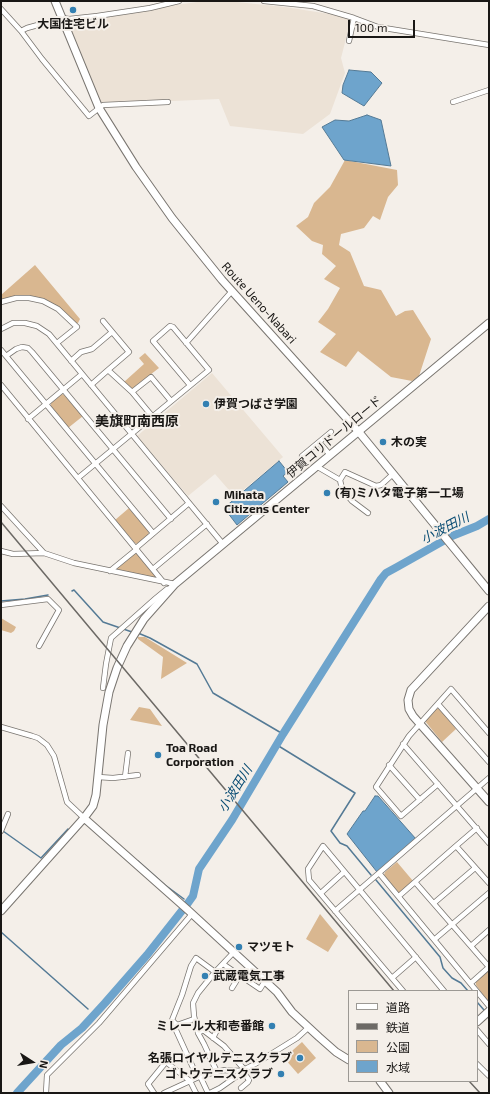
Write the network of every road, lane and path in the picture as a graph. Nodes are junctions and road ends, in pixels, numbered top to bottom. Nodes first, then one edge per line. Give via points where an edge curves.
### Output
1 (55, 1) edge
2 (179, 1) edge
3 (264, 1) edge
4 (1, 8) edge
5 (63, 18) junction
6 (354, 18) junction
7 (21, 31) junction
8 (349, 40) dead end
9 (489, 45) edge
10 (489, 90) edge
11 (168, 102) dead end
12 (453, 102) dead end
13 (99, 108) junction
14 (232, 291) junction
15 (1, 302) edge
16 (103, 321) dead end
17 (489, 323) edge
18 (1, 329) edge
19 (112, 332) junction
20 (57, 343) junction
21 (186, 343) junction
22 (1, 350) edge
23 (6, 356) junction
24 (71, 361) junction
25 (108, 370) junction
26 (82, 374) junction
27 (91, 385) junction
28 (190, 385) junction
29 (1, 386) edge
30 (63, 390) junction
31 (132, 392) junction
32 (171, 401) junction
33 (46, 404) junction
34 (152, 416) junction
35 (28, 419) junction
36 (358, 431) junction
37 (331, 432) dead end
38 (131, 434) junction
39 (319, 442) junction
40 (113, 449) junction
41 (330, 455) junction
42 (302, 456) dead end
43 (95, 464) junction
44 (316, 466) junction
45 (393, 474) junction
46 (78, 478) junction
47 (340, 480) junction
48 (189, 503) junction
49 (1, 506) edge
50 (368, 513) dead end
51 (171, 518) junction
52 (207, 524) junction
53 (153, 533) junction
54 (223, 544) junction
55 (136, 549) junction
56 (1, 552) edge
57 (44, 554) junction
58 (153, 569) junction
59 (110, 571) junction
60 (164, 583) junction
61 (175, 584) junction
62 (489, 591) edge
63 (1, 605) edge
64 (489, 606) edge
65 (39, 646) dead end
66 (103, 688) dead end
67 (438, 704) junction
68 (420, 723) junction
69 (1, 728) edge
70 (489, 733) edge
71 (403, 744) junction
72 (128, 753) dead end
73 (489, 762) edge
74 (389, 765) junction
75 (138, 775) dead end
76 (98, 777) junction
77 (125, 777) junction
78 (489, 778) edge
79 (438, 784) junction
80 (477, 788) junction
81 (420, 800) junction
82 (489, 802) edge
83 (457, 805) junction
84 (8, 814) dead end
85 (84, 818) junction
86 (477, 828) junction
87 (1, 831) edge
88 (489, 843) edge
89 (456, 846) junction
90 (475, 868) junction
91 (344, 872) junction
92 (380, 873) junction
93 (415, 882) junction
94 (489, 883) edge
95 (360, 890) junction
96 (321, 893) junction
97 (489, 893) edge
98 (399, 896) junction
99 (434, 903) junction
100 (1, 911) edge
101 (335, 911) junction
102 (190, 912) junction
103 (452, 925) junction
104 (489, 930) edge
105 (435, 939) junction
106 (470, 946) junction
107 (233, 953) junction
108 (416, 958) junction
109 (223, 964) junction
110 (489, 967) edge
111 (215, 972) junction
112 (240, 975) junction
113 (392, 978) junction
114 (265, 981) junction
115 (471, 983) junction
116 (232, 988) dead end
117 (402, 990) edge
118 (443, 990) edge
119 (476, 990) edge
120 (478, 992) edge
121 (489, 1006) edge
122 (489, 1011) edge
123 (194, 1019) junction
124 (478, 1021) edge
125 (177, 1024) junction
126 (219, 1026) dead end
127 (309, 1027) junction
128 (478, 1031) edge
129 (198, 1033) junction
130 (213, 1038) junction
131 (489, 1044) edge
132 (348, 1059) edge
133 (478, 1065) edge
134 (242, 1070) junction
135 (217, 1072) junction
136 (200, 1076) junction
137 (489, 1076) edge
138 (190, 1081) junction
139 (381, 1082) edge
140 (240, 1088) dead end
141 (174, 1091) edge
142 (46, 1093) edge
143 (154, 1093) edge
144 (164, 1093) edge
145 (196, 1093) edge
146 (209, 1093) edge
147 (389, 1093) edge

1 - 5 street, Route Ueno-Nabari
2 - 5 street via 150,8
3 - 6 street via 313,6
4 - 7 street
5 - 7 street
5 - 13 street, Route Ueno-Nabari
6 - 8 street
6 - 9 street via 378,27
7 - 13 street via 89,116
10 - 12 street
11 - 13 street via 103,105
13 - 14 street, Route Ueno-Nabari via 136,168 172,218
14 - 21 street
14 - 36 street, Route Ueno-Nabari
15 - 20 street via 29,298 58,308 77,328
16 - 19 street
17 - 36 street, 伊賀コリドールロード
18 - 20 street via 17,323 34,324
19 - 24 street via 92,349 81,352
19 - 25 street via 129,352
20 - 24 street
21 - 28 street via 209,370
21 - 28 street via 170,326 153,341
22 - 23 street
23 - 30 street via 18,347 28,348
23 - 33 street
24 - 26 street
25 - 27 street
25 - 31 street
26 - 27 street
26 - 30 street
27 - 38 street
28 - 32 street
29 - 35 street
30 - 33 street
30 - 40 street
31 - 32 street via 151,376
31 - 34 street
32 - 34 street
33 - 35 street
33 - 43 street
34 - 38 street
35 - 46 street
36 - 41 street, 伊賀コリドールロード
36 - 45 street, Route Ueno-Nabari
37 - 39 street
38 - 40 street
38 - 48 street
39 - 41 street
39 - 42 street
40 - 43 street
40 - 51 street
41 - 44 street, 伊賀コリドールロード
43 - 46 street
43 - 53 street
44 - 47 street
44 - 54 street, 伊賀コリドールロード
45 - 47 street via 378,486 345,472
45 - 62 street, Route Ueno-Nabari
46 - 55 street
47 - 50 street via 342,489 352,501
48 - 51 street
48 - 52 street
49 - 57 street
51 - 53 street
52 - 54 street
52 - 58 street
53 - 55 street
54 - 61 street, 伊賀コリドールロード
55 - 58 street
55 - 59 street
56 - 57 street
57 - 59 street
58 - 60 street
59 - 60 street
60 - 61 street
61 - 66 street via 110,638
61 - 76 street, 伊賀コリドールロード via 134,632 116,668 103,725
63 - 65 street via 48,599 59,610
64 - 68 street via 411,690 408,705
67 - 68 street
67 - 70 street via 451,689
67 - 73 street
68 - 71 street
68 - 80 street
69 - 85 street via 38,738 47,746 54,756 67,802
71 - 74 street
71 - 79 street
72 - 77 street
74 - 81 street
74 - 81 street via 376,787 401,816
75 - 77 street
76 - 77 street
76 - 85 street, 伊賀コリドールロード via 95,802
78 - 80 street
79 - 81 street
79 - 83 street
80 - 82 street
80 - 83 street
83 - 86 street
83 - 92 street
84 - 87 street
85 - 100 street, 伊賀コリドールロード
85 - 102 street
86 - 88 street
86 - 89 street
89 - 90 street
89 - 93 street
90 - 94 street
90 - 99 street
91 - 95 street
91 - 96 street
91 - 96 street via 323,846 308,869 308,879
92 - 95 street
92 - 98 street
93 - 98 street
93 - 99 street
95 - 101 street
95 - 108 street
96 - 101 street
97 - 103 street
98 - 105 street
99 - 103 street
101 - 113 street
102 - 107 street
102 - 142 street via 96,1026 47,1074
103 - 105 street
103 - 106 street
104 - 106 street
105 - 115 street
106 - 110 street
107 - 109 street
107 - 114 street
108 - 113 street
108 - 118 street
109 - 111 street
109 - 112 street
110 - 115 street
111 - 123 street via 194,1000
111 - 125 street via 196,958 172,1020
112 - 114 street via 260,989
112 - 116 street
113 - 117 street
114 - 127 street
115 - 119 street
120 - 121 street
122 - 124 street
123 - 125 street
123 - 129 street
125 - 136 street via 175,1028 195,1072
126 - 130 street
127 - 132 street
127 - 134 street via 297,1038
128 - 131 street
129 - 130 street via 202,1030
129 - 135 street
130 - 134 street via 224,1046
133 - 137 street
134 - 135 street
134 - 140 street via 249,1080
134 - 146 street via 220,1088
135 - 136 street
136 - 138 street
136 - 146 street
138 - 141 street
138 - 143 street via 166,1062 148,1084
138 - 145 street
139 - 147 street
141 - 144 street

